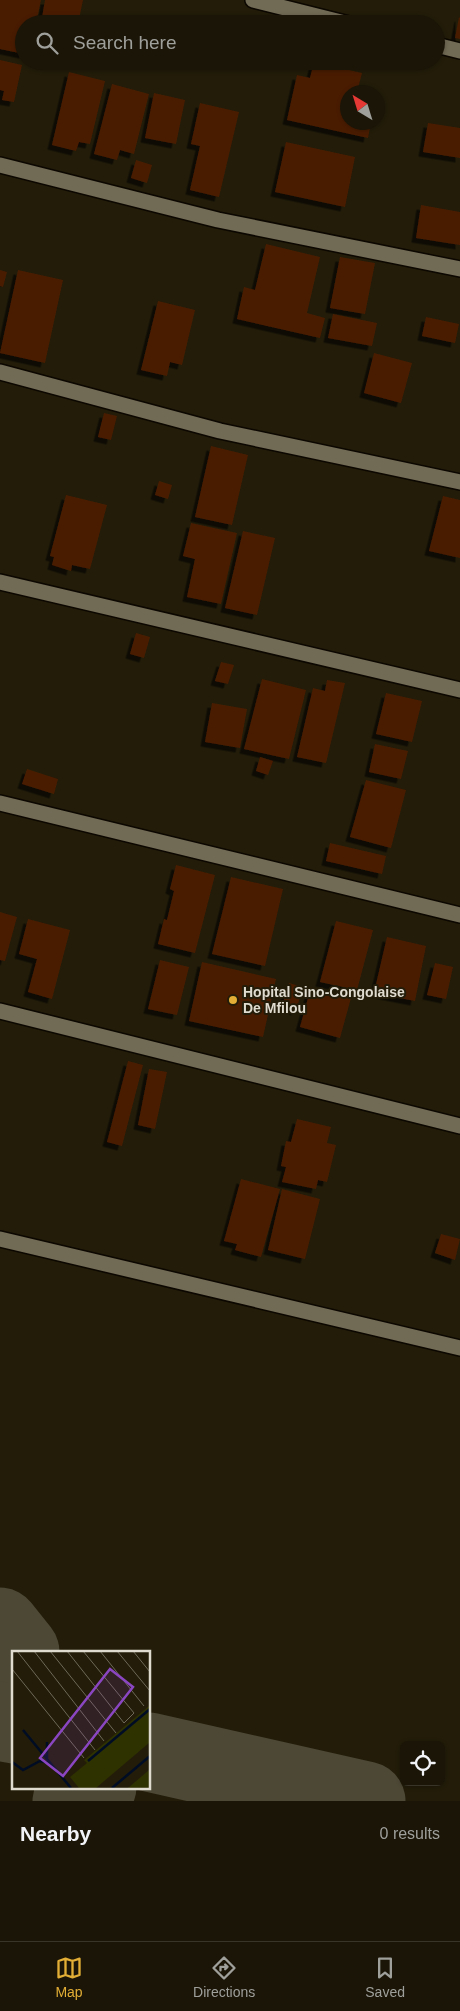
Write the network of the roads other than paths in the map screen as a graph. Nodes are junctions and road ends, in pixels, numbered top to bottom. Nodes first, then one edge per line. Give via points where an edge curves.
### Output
1 (253, 0) edge
2 (313, 15) edge
3 (445, 48) edge
4 (460, 51) edge
5 (0, 165) edge
6 (460, 269) edge
7 (0, 372) edge
8 (460, 482) edge
9 (0, 582) edge
10 (460, 690) edge
11 (0, 803) edge
12 (460, 915) edge
13 (0, 1011) edge
14 (460, 1126) edge
15 (0, 1239) edge
16 (460, 1348) edge

1 - 2 street
3 - 4 street
5 - 6 street via 218,220
7 - 8 street via 220,431
9 - 10 street
11 - 12 street
13 - 14 street
15 - 16 street

